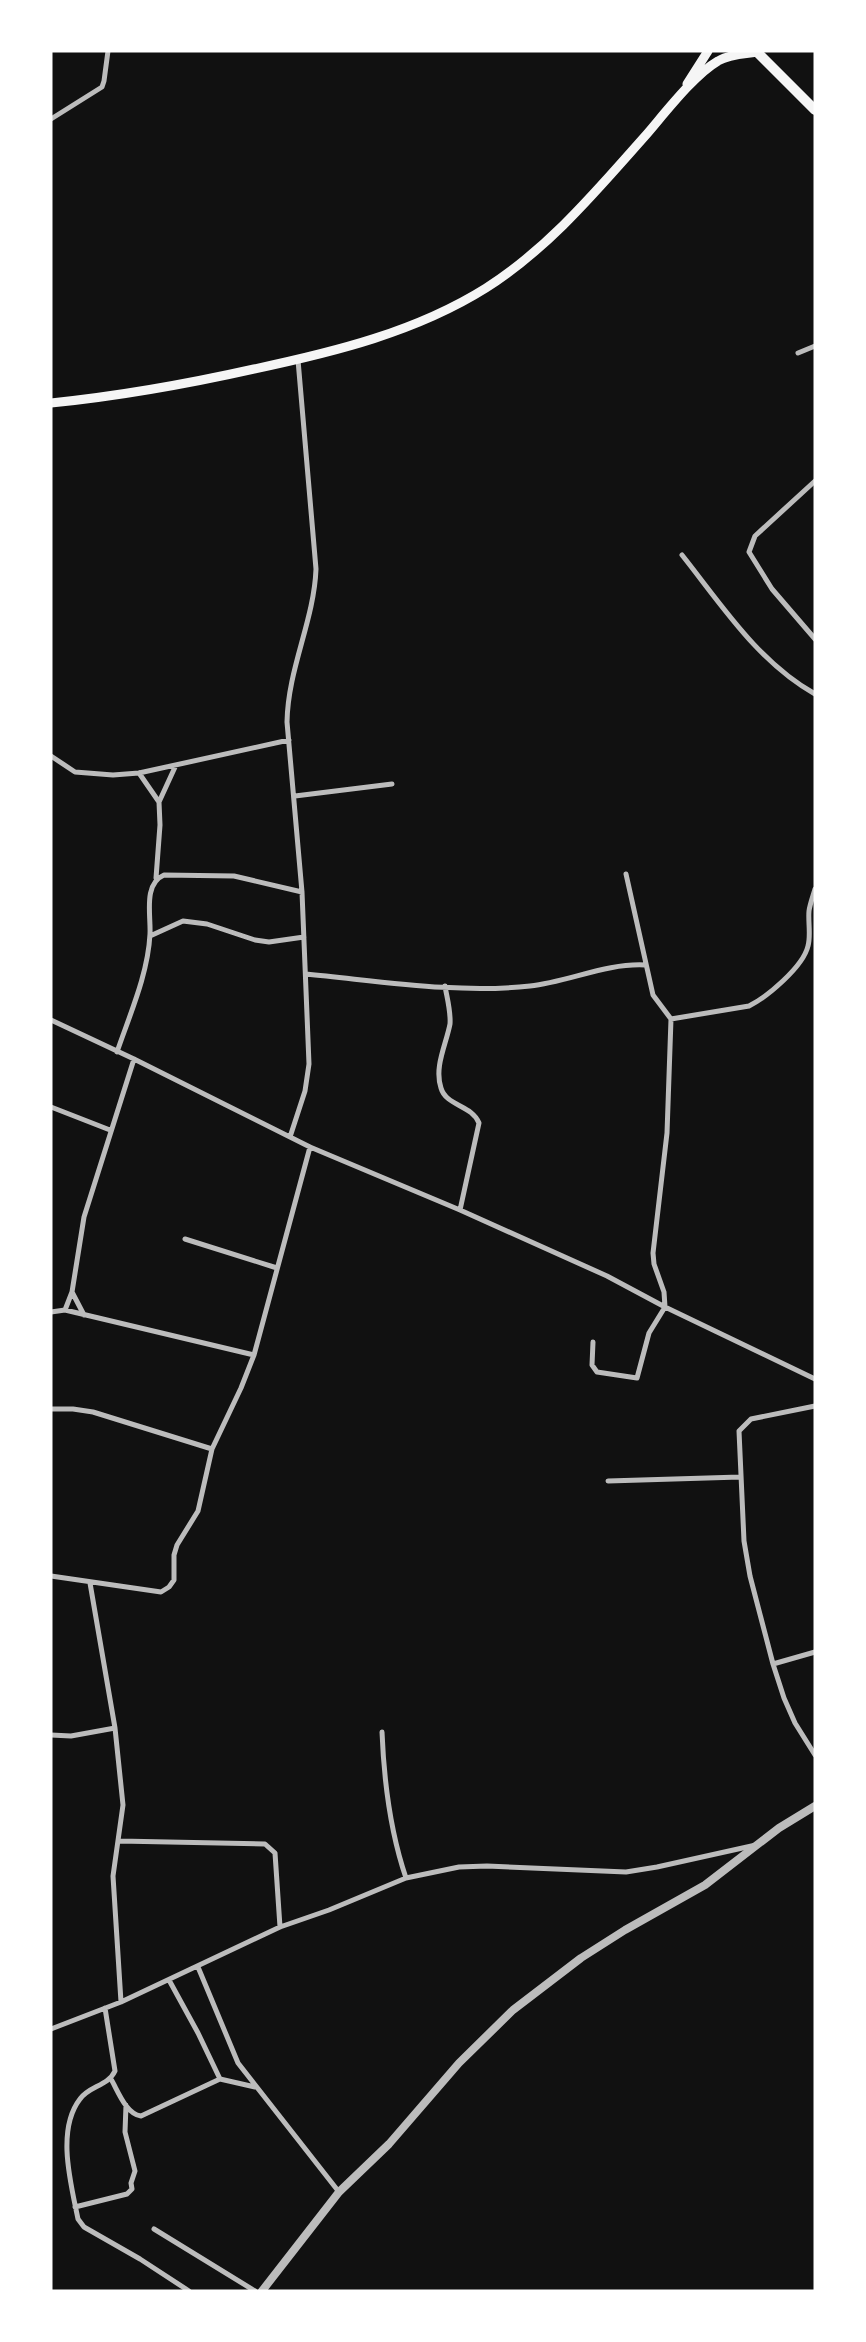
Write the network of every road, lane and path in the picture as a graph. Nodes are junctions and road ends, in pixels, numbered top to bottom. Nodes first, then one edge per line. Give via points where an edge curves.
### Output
1 (108, 51) edge
2 (708, 51) edge
3 (757, 52) edge
4 (674, 103) junction
5 (815, 110) edge
6 (51, 119) edge
7 (815, 346) edge
8 (798, 353) dead end
9 (298, 360) junction
10 (51, 403) edge
11 (815, 481) edge
12 (682, 554) dead end
13 (815, 639) edge
14 (815, 694) edge
15 (289, 740) junction
16 (51, 756) edge
17 (176, 765) junction
18 (139, 773) junction
19 (392, 784) dead end
20 (295, 796) junction
21 (159, 802) junction
22 (626, 874) dead end
23 (156, 878) junction
24 (815, 889) edge
25 (302, 892) junction
26 (150, 936) junction
27 (304, 937) junction
28 (645, 965) junction
29 (306, 974) junction
30 (444, 986) junction
31 (671, 1019) junction
32 (51, 1020) edge
33 (118, 1052) junction
34 (134, 1059) junction
35 (51, 1107) edge
36 (110, 1130) junction
37 (290, 1137) junction
38 (310, 1147) junction
39 (460, 1210) junction
40 (186, 1239) dead end
41 (277, 1268) junction
42 (72, 1292) junction
43 (665, 1307) junction
44 (65, 1310) junction
45 (51, 1312) edge
46 (84, 1315) junction
47 (593, 1342) dead end
48 (254, 1356) junction
49 (815, 1379) edge
50 (815, 1406) edge
51 (51, 1410) edge
52 (212, 1449) junction
53 (740, 1478) junction
54 (608, 1481) dead end
55 (51, 1576) edge
56 (90, 1583) junction
57 (815, 1652) edge
58 (773, 1664) junction
59 (115, 1728) junction
60 (382, 1732) dead end
61 (51, 1735) edge
62 (815, 1755) edge
63 (815, 1806) edge
64 (119, 1841) junction
65 (761, 1843) junction
66 (406, 1878) junction
67 (280, 1927) junction
68 (198, 1967) junction
69 (168, 1980) junction
70 (121, 2002) junction
71 (105, 2008) junction
72 (51, 2029) edge
73 (111, 2079) junction
74 (220, 2079) junction
75 (256, 2087) junction
76 (126, 2105) junction
77 (339, 2192) junction
78 (76, 2207) junction
79 (154, 2229) dead end
80 (189, 2291) edge
81 (255, 2291) edge
82 (262, 2291) edge

1 - 6 street via 102,87
2 - 4 main road
3 - 4 main road via 730,56 715,63
3 - 5 main road
4 - 9 main road via 582,208 536,250 486,288 447,310 356,346
7 - 8 street
9 - 10 main road via 175,386
9 - 15 street via 316,569 315,589 288,697
11 - 13 street via 755,536 749,552 772,589
12 - 14 street via 764,656
15 - 17 street
15 - 20 street
16 - 18 street via 75,772
17 - 18 street
17 - 21 street
18 - 21 street
19 - 20 street
20 - 25 street
21 - 23 street
22 - 28 street
23 - 25 street via 164,875 234,876
23 - 26 street via 151,887
24 - 31 street via 810,910 809,945 796,968 749,1006
25 - 27 street
26 - 27 street via 183,921 208,924 254,940 270,942
26 - 33 street via 145,970
27 - 29 street
28 - 30 street via 627,964 530,986
28 - 31 street via 653,995
29 - 30 street
29 - 37 street via 309,1064
30 - 39 street via 450,1018 438,1074 441,1090 446,1097 470,1110 479,1123
31 - 43 street via 667,1133 653,1253
32 - 33 street
33 - 34 street
34 - 36 street
34 - 37 street
35 - 36 street
36 - 42 street via 79,1236
37 - 38 street
38 - 39 street
38 - 41 street
39 - 43 street via 607,1276
40 - 41 street
41 - 48 street
42 - 44 street
42 - 46 street
43 - 47 street via 649,1333 637,1378 598,1372 592,1365
43 - 49 street
44 - 45 street
44 - 46 street
46 - 48 street
48 - 52 street
50 - 53 street via 751,1419 744,1424 739,1431
51 - 52 street via 93,1412
52 - 56 street via 202,1501 177,1545 174,1580 169,1587 161,1592
53 - 54 street
53 - 58 street via 746,1560
55 - 56 street
56 - 59 street
57 - 58 street
58 - 62 street via 795,1723
59 - 61 street via 71,1736
59 - 64 street via 124,1806
60 - 66 street via 391,1821
63 - 65 street
64 - 67 street via 265,1844 275,1853
64 - 70 street via 112,1876
65 - 66 street via 626,1872 486,1866 459,1867
65 - 77 street via 699,1889 581,1958 514,2010 460,2063 389,2144
66 - 67 street
67 - 68 street
68 - 69 street
68 - 75 street via 234,2056
69 - 70 street
69 - 74 street
70 - 71 street
71 - 72 street
71 - 73 street via 115,2071
73 - 76 street
73 - 78 street via 79,2100 66,2136
74 - 75 street
74 - 76 street via 141,2116
75 - 77 street
76 - 78 street via 125,2132 136,2171 132,2190
77 - 82 street
78 - 80 street via 84,2227
79 - 81 street

